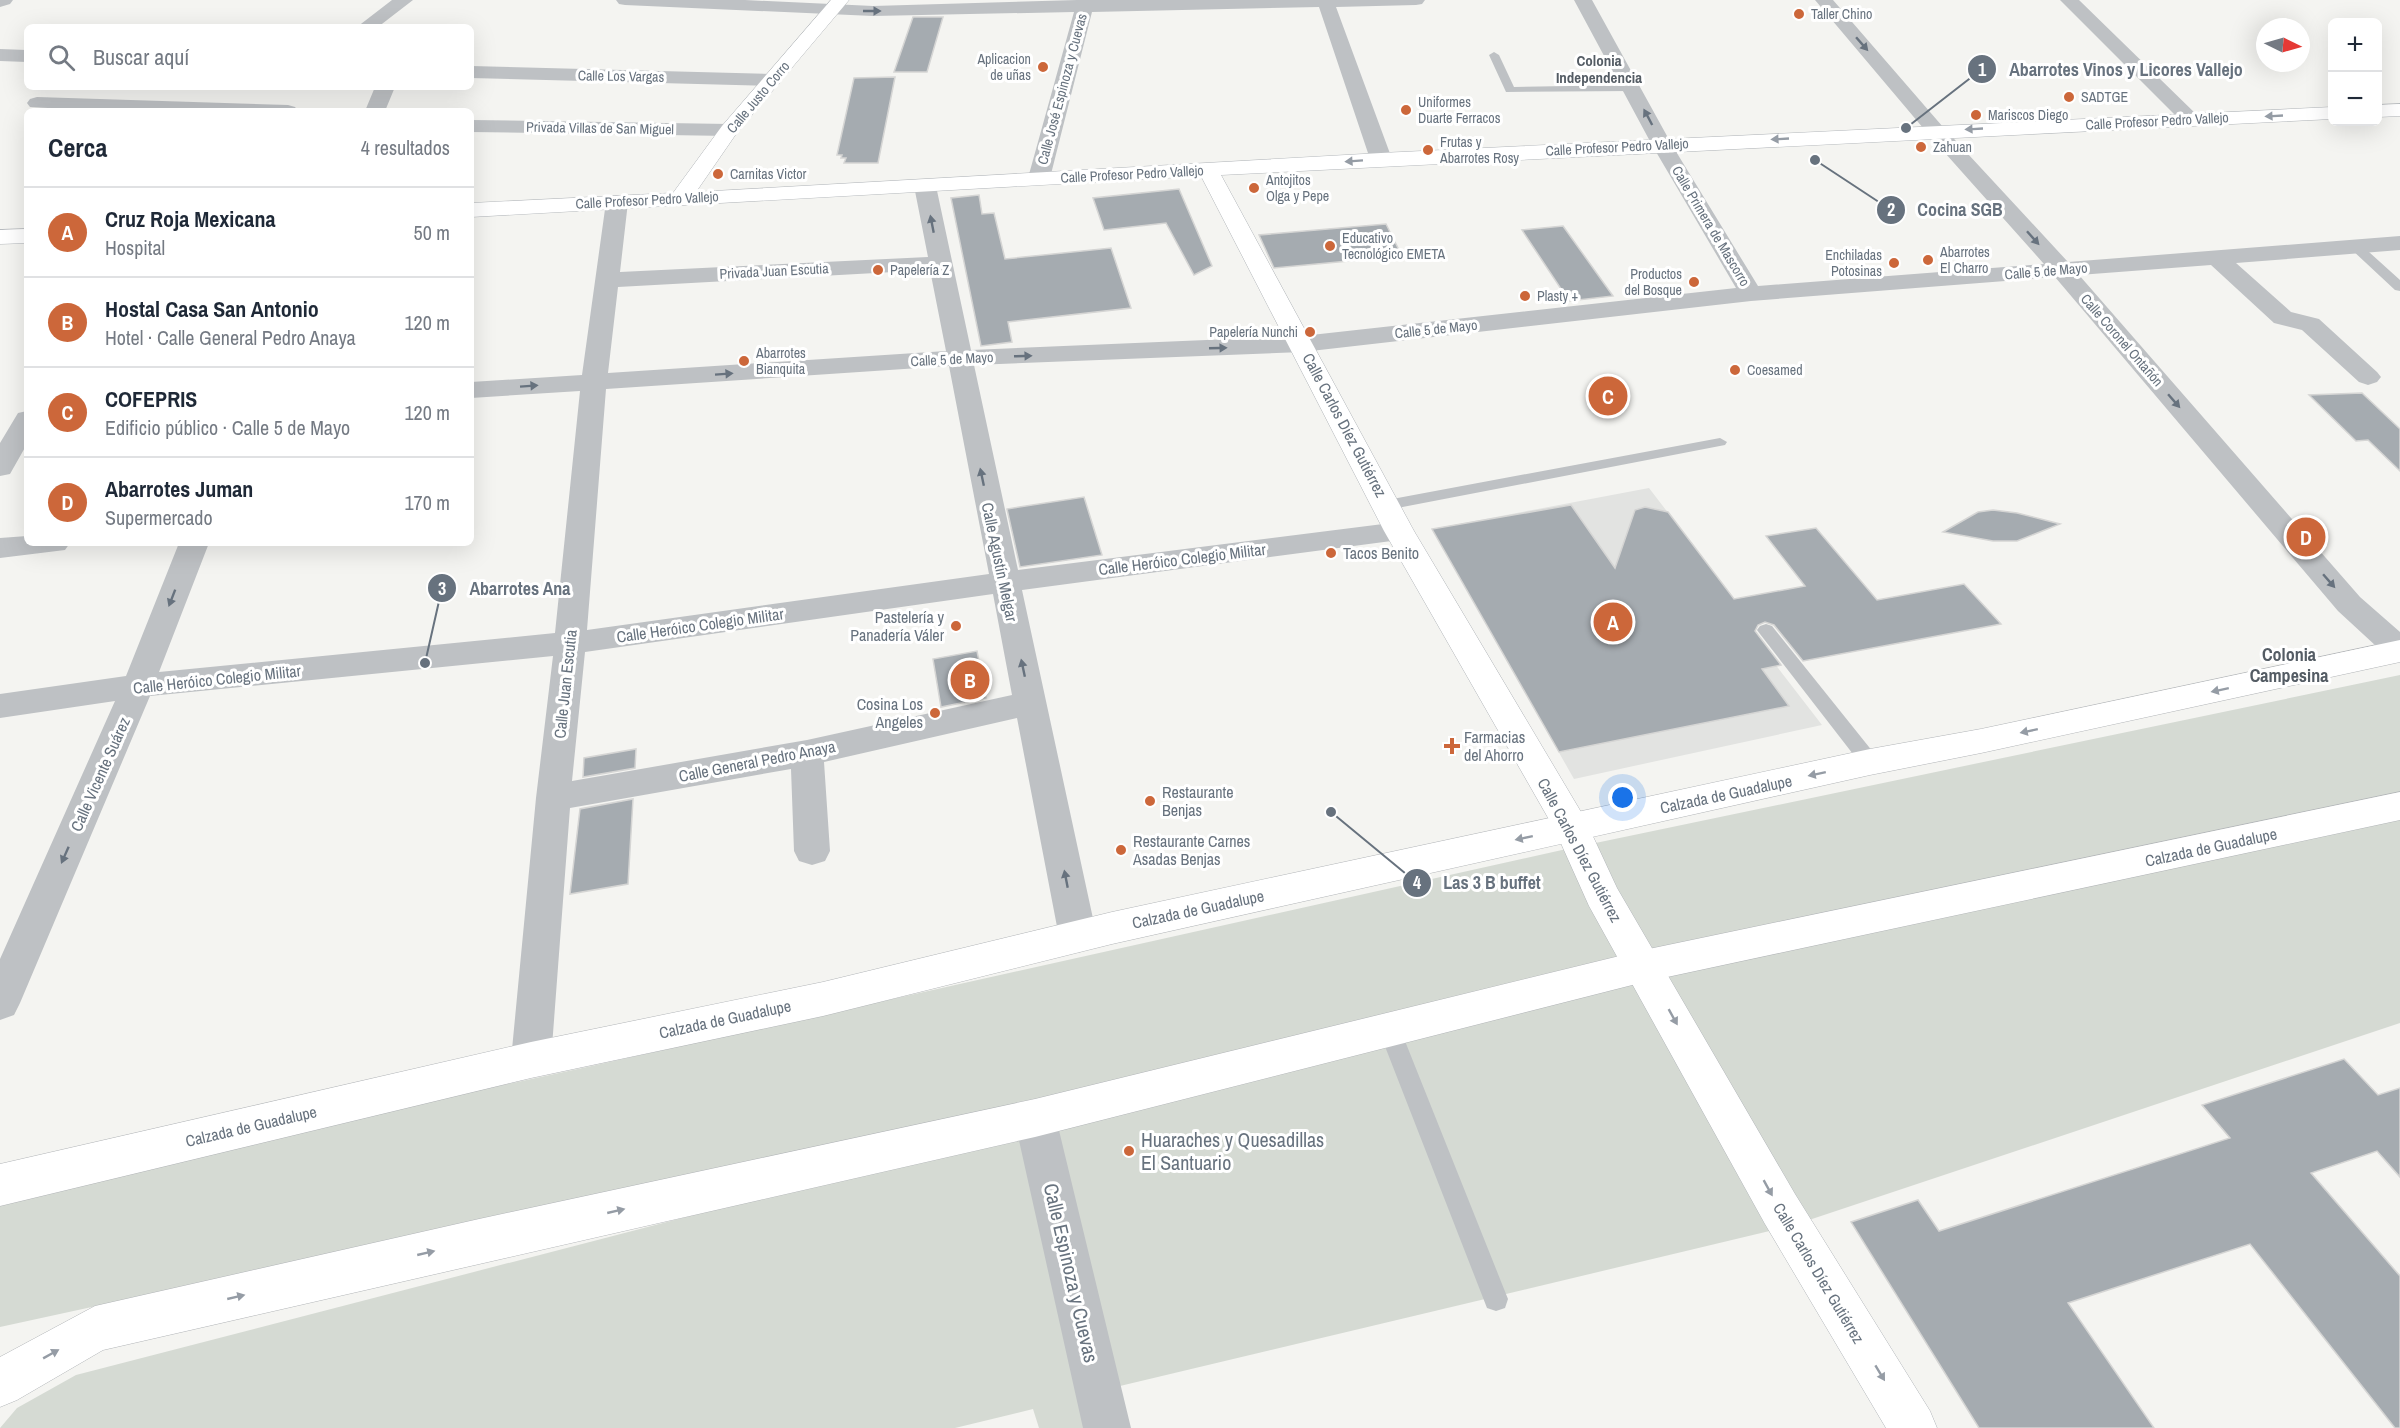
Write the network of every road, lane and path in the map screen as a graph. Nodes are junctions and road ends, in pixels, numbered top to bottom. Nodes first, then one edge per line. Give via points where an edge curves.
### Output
1 (404, 0) edge
2 (625, 0) edge
3 (1416, 0) edge
4 (1583, 0) edge
5 (1824, 0) edge
6 (2069, 0) edge
7 (1325, 1) edge
8 (1085, 4) edge
9 (837, 5) edge
10 (370, 24) edge
11 (0, 55) edge
12 (1494, 55) dead end
13 (24, 56) edge
14 (474, 72) edge
15 (772, 80) junction
16 (1632, 88) junction
17 (385, 90) edge
18 (36, 103) dead end
19 (194, 108) edge
20 (376, 108) edge
21 (2400, 110) edge
22 (2382, 111) edge
23 (2328, 113) edge
24 (2190, 119) junction
25 (474, 126) edge
26 (729, 130) junction
27 (1936, 131) junction
28 (1662, 145) junction
29 (1381, 159) junction
30 (1208, 170) junction
31 (1039, 178) junction
32 (925, 186) junction
33 (680, 198) junction
34 (617, 202) junction
35 (474, 210) edge
36 (24, 236) edge
37 (0, 237) edge
38 (2400, 243) edge
39 (2355, 246) junction
40 (2215, 256) junction
41 (939, 263) junction
42 (2061, 269) junction
43 (608, 280) junction
44 (2400, 287) edge
45 (1752, 294) junction
46 (1302, 344) junction
47 (958, 358) junction
48 (2368, 377) dead end
49 (594, 382) junction
50 (474, 390) edge
51 (0, 417) edge
52 (24, 417) edge
53 (24, 423) edge
54 (1720, 442) dead end
55 (0, 468) edge
56 (1393, 518) junction
57 (24, 546) edge
58 (193, 546) edge
59 (0, 548) edge
60 (1004, 582) junction
61 (1766, 630) dead end
62 (570, 643) junction
63 (2400, 651) edge
64 (138, 686) junction
65 (1030, 703) junction
66 (0, 706) edge
67 (807, 753) junction
68 (1870, 762) junction
69 (553, 798) junction
70 (2400, 806) edge
71 (1571, 827) junction
72 (812, 851) dead end
73 (1078, 937) junction
74 (1644, 966) junction
75 (0, 1003) edge
76 (1390, 1031) junction
77 (531, 1060) junction
78 (1035, 1118) junction
79 (0, 1185) edge
80 (1496, 1299) dead end
81 (0, 1383) edge
82 (1107, 1428) edge
83 (1913, 1428) edge

1 - 10 street
2 - 9 street
3 - 7 street
4 - 16 street, Calle Primera de Mascorro
5 -> 27 street, Calle Coronel Ontañón
6 - 24 street
7 - 8 street
7 - 29 street
9 -> 8 street
8 - 31 street, Calle José Espinoza y Cuevas
9 - 15 street, Calle Justo Corro
11 - 13 street
12 - 16 lane via 1510,90
14 - 15 street, Calle Los Vargas
15 - 26 street, Calle Justo Corro
28 -> 16 street, Calle Primera de Mascorro
17 - 20 street
18 - 19 street
21 - 22 street
23 -> 24 street, Calle Profesor Pedro Vallejo
24 -> 27 street, Calle Profesor Pedro Vallejo
25 - 26 street, Privada Villas de San Miguel
26 - 33 street, Calle Justo Corro
27 -> 28 street, Calle Profesor Pedro Vallejo
27 -> 42 street, Calle Coronel Ontañón
28 - 29 street, Calle Profesor Pedro Vallejo
28 - 45 street, Calle Primera de Mascorro
29 -> 30 street, Calle Profesor Pedro Vallejo
30 - 31 street, Calle Profesor Pedro Vallejo
30 - 46 street, Calle Carlos Díez Gutiérrez
31 - 32 street, Calle Profesor Pedro Vallejo
32 - 33 street, Calle Profesor Pedro Vallejo
41 -> 32 street, Calle Agustín Melgar
33 - 34 street, Calle Profesor Pedro Vallejo
34 - 35 street, Calle Profesor Pedro Vallejo
34 - 43 street, Calle Juan Escutia
36 - 37 street
38 - 39 street, Calle 5 de Mayo
39 - 40 street, Calle 5 de Mayo
39 - 44 lane
40 - 42 street, Calle 5 de Mayo
40 - 48 street via 2283,318 2310,324
41 - 43 street, Privada Juan Escutia
41 - 47 street, Calle Agustín Melgar
42 - 45 street, Calle 5 de Mayo
42 -> 63 street, Calle Coronel Ontañón via 2349,604
43 - 49 street, Calle Juan Escutia
45 - 46 street, Calle 5 de Mayo
47 -> 46 street, Calle 5 de Mayo
46 - 56 street, Calle Carlos Díez Gutiérrez
49 -> 47 street, Calle 5 de Mayo
60 -> 47 street, Calle Agustín Melgar
50 -> 49 street, Calle 5 de Mayo
49 - 62 street, Calle Juan Escutia
51 - 52 street
53 - 55 street
54 - 56 lane
56 - 60 street, Calle Heróico Colegio Militar
56 - 71 street, Calle Carlos Díez Gutiérrez
57 - 59 street
58 -> 64 street, Calle Vicente Suárez
60 - 62 street, Calle Heróico Colegio Militar
65 -> 60 street, Calle Agustín Melgar
61 - 68 lane
62 - 64 street, Calle Heróico Colegio Militar
62 - 69 street, Calle Juan Escutia
63 -> 68 street, Calzada de Guadalupe
64 - 66 street, Calle Heróico Colegio Militar
64 -> 75 street, Calle Vicente Suárez
65 - 67 street, Calle General Pedro Anaya
73 -> 65 street, Calle Agustín Melgar
67 - 69 street, Calle General Pedro Anaya
67 - 72 street
68 -> 71 street, Calzada de Guadalupe
69 - 77 street, Calle Juan Escutia
70 - 74 street, Calzada de Guadalupe
71 -> 73 street, Calzada de Guadalupe
71 - 74 street, Calle Carlos Díez Gutiérrez via 1602,895
73 - 77 street, Calzada de Guadalupe via 823,999
74 - 76 street, Calzada de Guadalupe
74 -> 83 street, Calle Carlos Díez Gutiérrez via 1780,1209
76 - 78 street, Calzada de Guadalupe
76 - 80 lane
77 - 79 street, Calzada de Guadalupe
81 -> 78 street, Calzada de Guadalupe via 95,1329
78 - 82 street, Calle Espinoza y Cuevas

